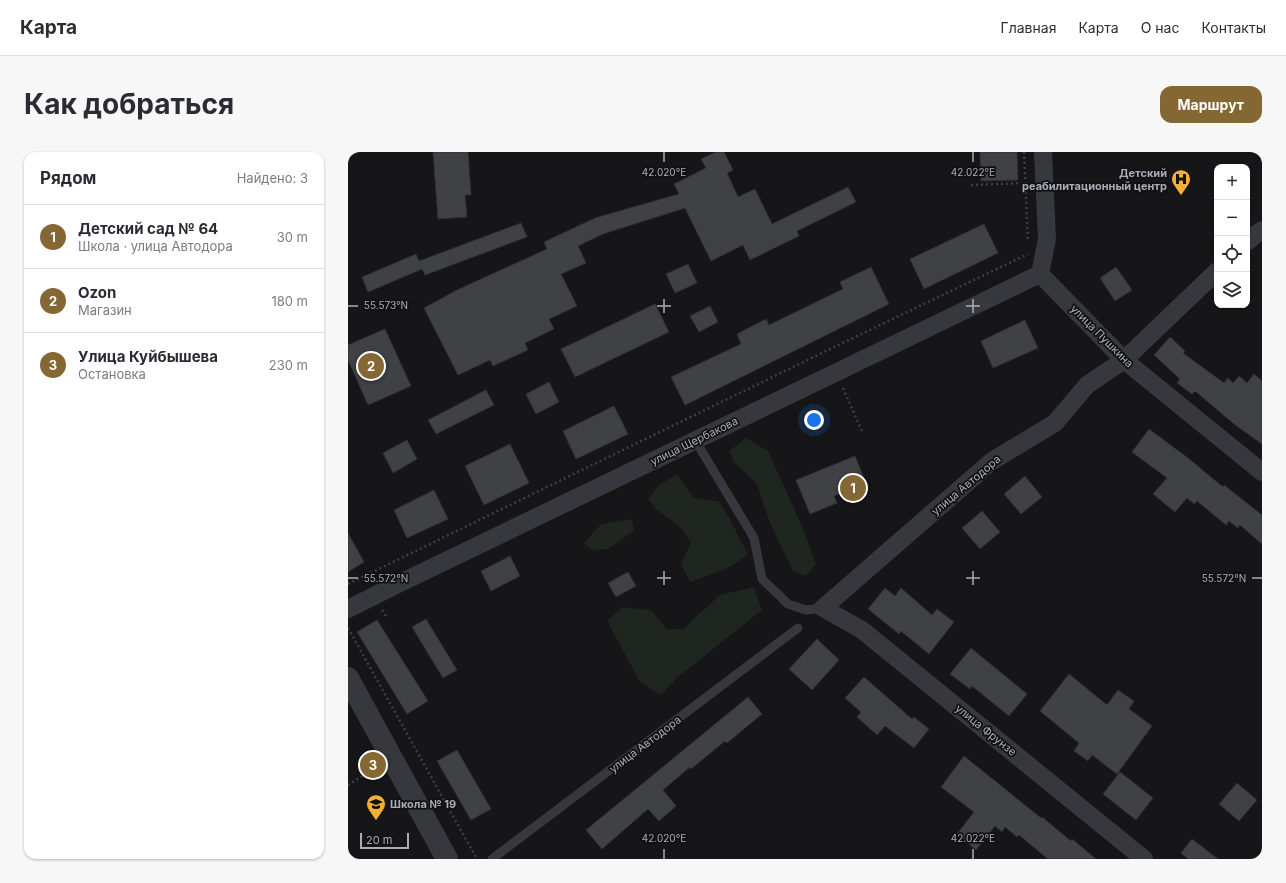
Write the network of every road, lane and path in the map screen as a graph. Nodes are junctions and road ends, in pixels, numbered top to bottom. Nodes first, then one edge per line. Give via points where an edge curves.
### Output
1 (1024, 152) edge
2 (1044, 152) edge
3 (1025, 183) junction
4 (971, 185) dead end
5 (1262, 230) edge
6 (1250, 239) edge
7 (1028, 246) dead end
8 (1029, 254) dead end
9 (1216, 272) edge
10 (1040, 274) junction
11 (826, 351) junction
12 (1124, 360) junction
13 (836, 372) junction
14 (862, 431) dead end
15 (696, 440) junction
16 (1262, 472) edge
17 (348, 584) edge
18 (823, 608) junction
19 (348, 609) edge
20 (348, 628) edge
21 (798, 628) dead end
22 (348, 678) edge
23 (377, 767) dead end
24 (348, 785) edge
25 (448, 859) edge
26 (477, 859) edge
27 (492, 859) edge
28 (1144, 859) edge

1 - 3 path
2 - 10 street via 1047,239
3 - 4 path
3 - 7 path
5 - 6 street
8 - 11 path
9 - 12 street, улица Автодора
10 - 12 street, улица Пушкина
10 - 13 street, улица Щербакова
11 - 13 path
11 - 17 path
12 - 16 street, улица Пушкина
12 - 18 street, улица Автодора via 1086,385 1054,423 992,461
13 - 14 path
13 - 15 street, улица Щербакова
15 - 18 lane via 754,538 762,579 788,604 806,610
15 - 19 street, улица Щербакова
18 - 28 street, улица Фрунзе via 862,630
20 - 26 path
21 - 27 lane, улица Автодора
22 - 25 street
23 - 24 path

